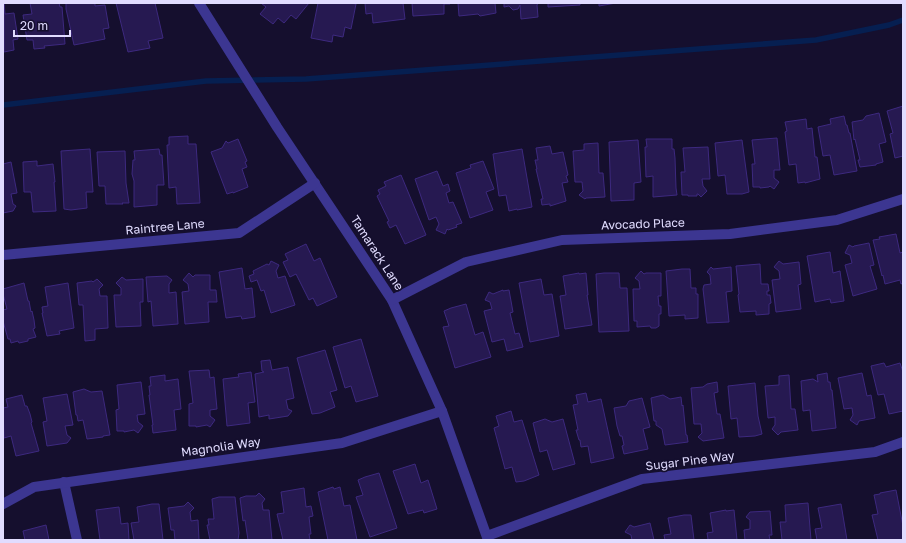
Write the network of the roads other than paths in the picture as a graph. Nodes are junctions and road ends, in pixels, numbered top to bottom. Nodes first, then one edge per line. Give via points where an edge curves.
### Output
1 (199, 3) edge
2 (315, 183) junction
3 (903, 199) edge
4 (3, 255) edge
5 (392, 300) junction
6 (442, 411) junction
7 (903, 442) edge
8 (64, 482) junction
9 (3, 504) edge
10 (488, 538) edge
11 (77, 540) edge

1 - 2 street, Tamarack Lane
2 - 4 street, Raintree Lane via 239,233
2 - 5 street, Tamarack Lane
3 - 5 street, Avocado Place via 837,220 738,233 562,240 466,262
5 - 6 street, Tamarack Lane
6 - 8 street, Magnolia Way via 342,443
6 - 10 street, Tamarack Lane
7 - 10 street, Sugar Pine Way via 875,452 642,479
8 - 9 street, Magnolia Way via 34,487
8 - 11 street

